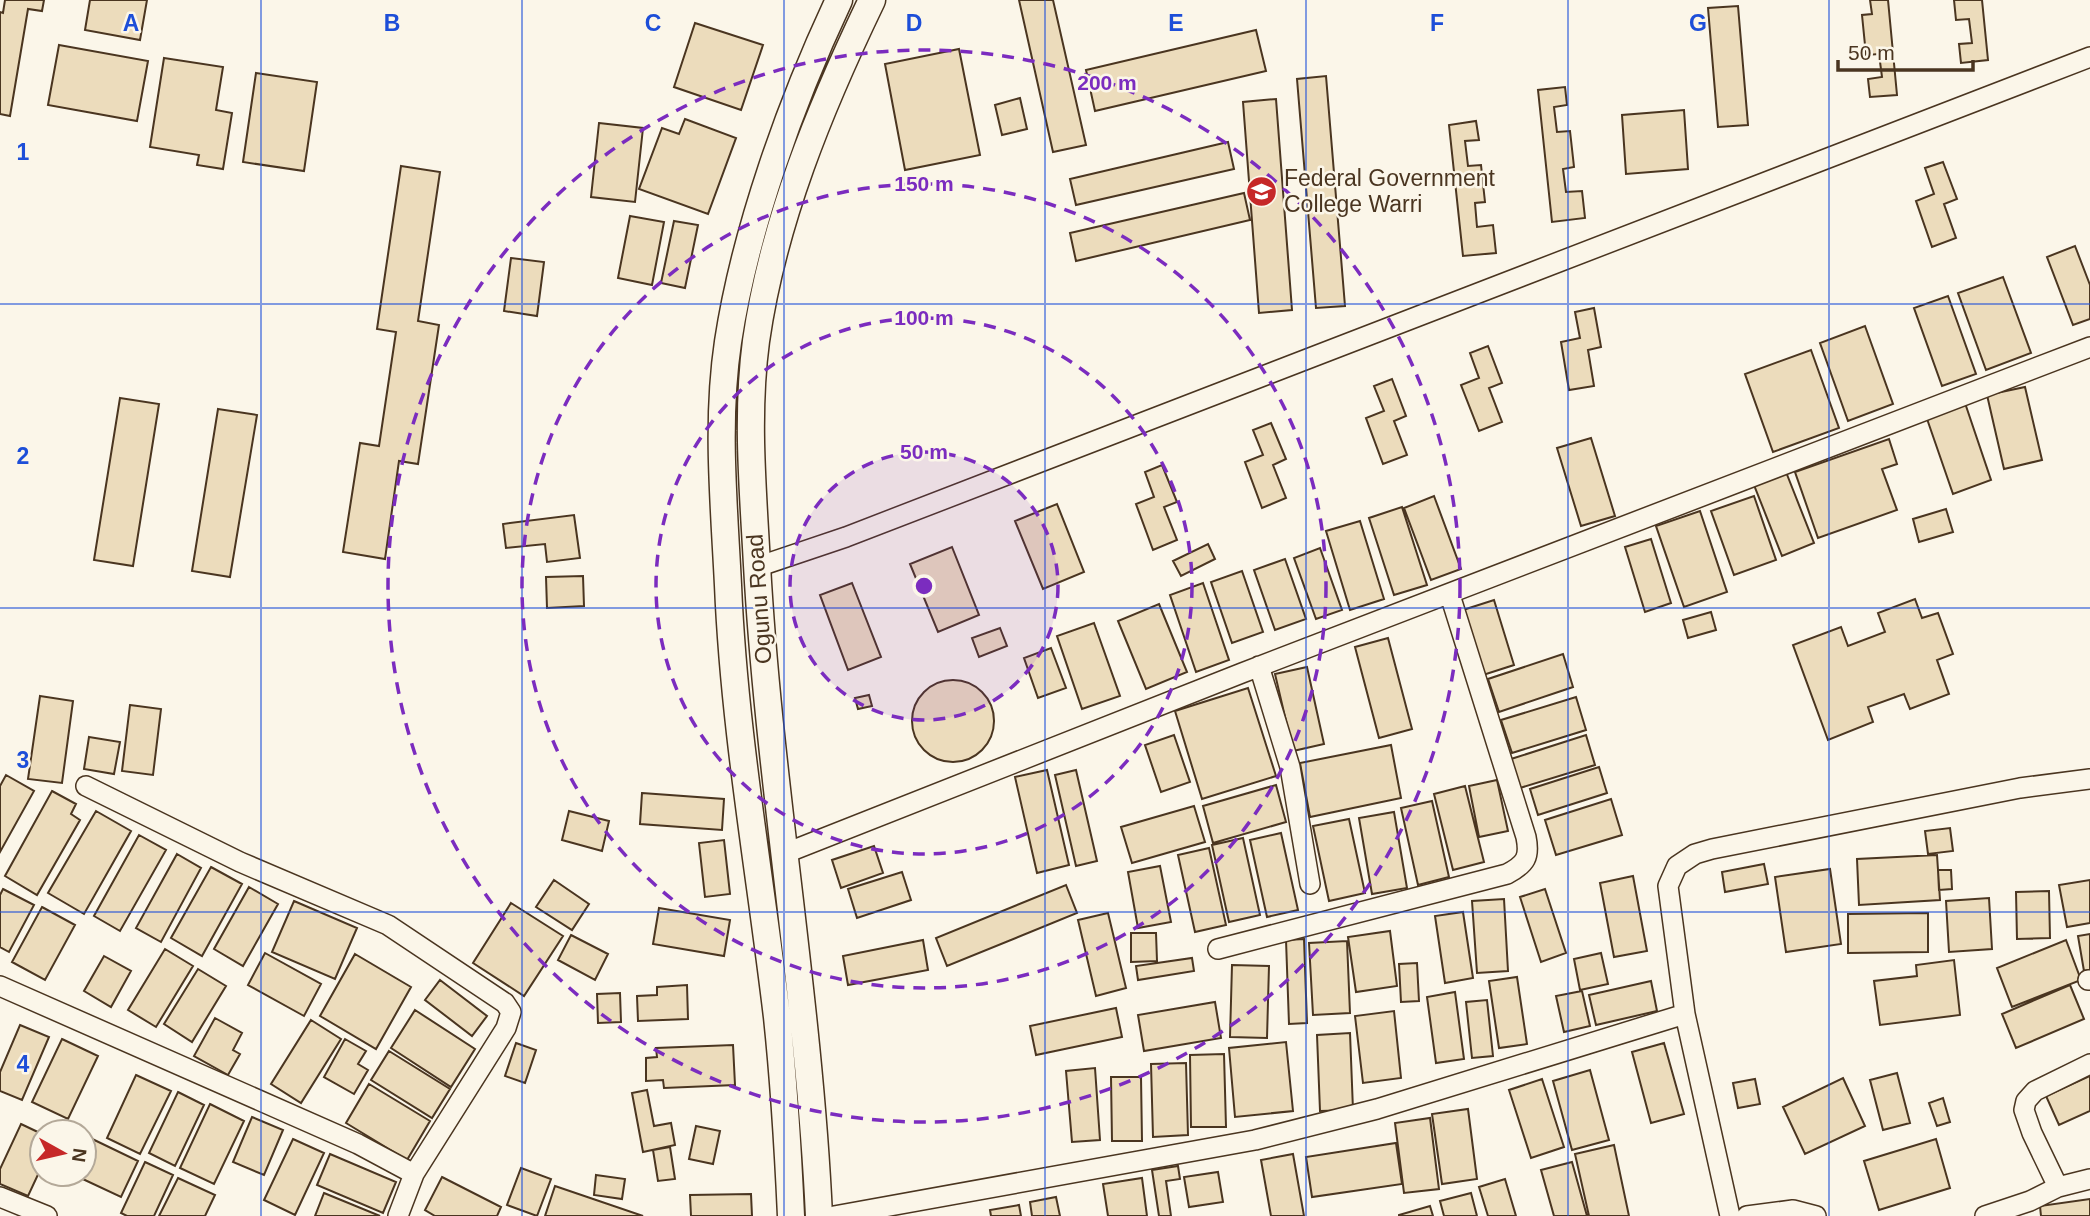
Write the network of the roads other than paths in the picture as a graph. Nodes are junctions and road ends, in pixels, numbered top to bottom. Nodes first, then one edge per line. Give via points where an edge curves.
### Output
1 (839, 0) edge
2 (872, 0) edge
3 (2090, 57) edge
4 (2090, 347) edge
5 (757, 567) junction
6 (1450, 595) junction
7 (1259, 666) junction
8 (2090, 779) edge
9 (86, 786) dead end
10 (786, 853) junction
11 (1310, 884) dead end
12 (1218, 949) dead end
13 (0, 986) edge
14 (1685, 1014) junction
15 (2090, 1065) edge
16 (414, 1174) junction
17 (2090, 1179) edge
18 (2058, 1186) junction
19 (0, 1196) edge
20 (47, 1216) edge
21 (398, 1216) edge
22 (790, 1216) edge
23 (819, 1216) edge
24 (834, 1216) edge
25 (1730, 1216) edge
26 (1747, 1216) edge
27 (1816, 1216) edge
28 (1985, 1216) edge

1 - 22 main road, Ogunu Road via 784,132 761,210 727,344 723,406 722,496 738,733 777,1018
2 - 5 main road, Ogunu Road via 808,149 767,284 750,408
3 - 5 street via 859,532
4 - 6 street
5 - 10 main road, Ogunu Road via 769,730
6 - 7 street
6 - 12 street via 1526,836 1529,852 1523,866 1507,874
7 - 10 street
7 - 11 street via 1290,767
8 - 14 street via 2020,788 1695,854 1677,866 1668,886
9 - 16 street via 240,862 388,925 505,1003 510,1012 506,1028
10 - 23 main road, Ogunu Road via 815,1130
13 - 16 street via 358,1144
14 - 24 street via 1377,1109 1255,1140
14 - 25 street
15 - 18 street via 2035,1091 2025,1101 2032,1133
16 - 21 street
17 - 18 street
18 - 28 street
19 - 20 street
26 - 27 street via 1793,1210

